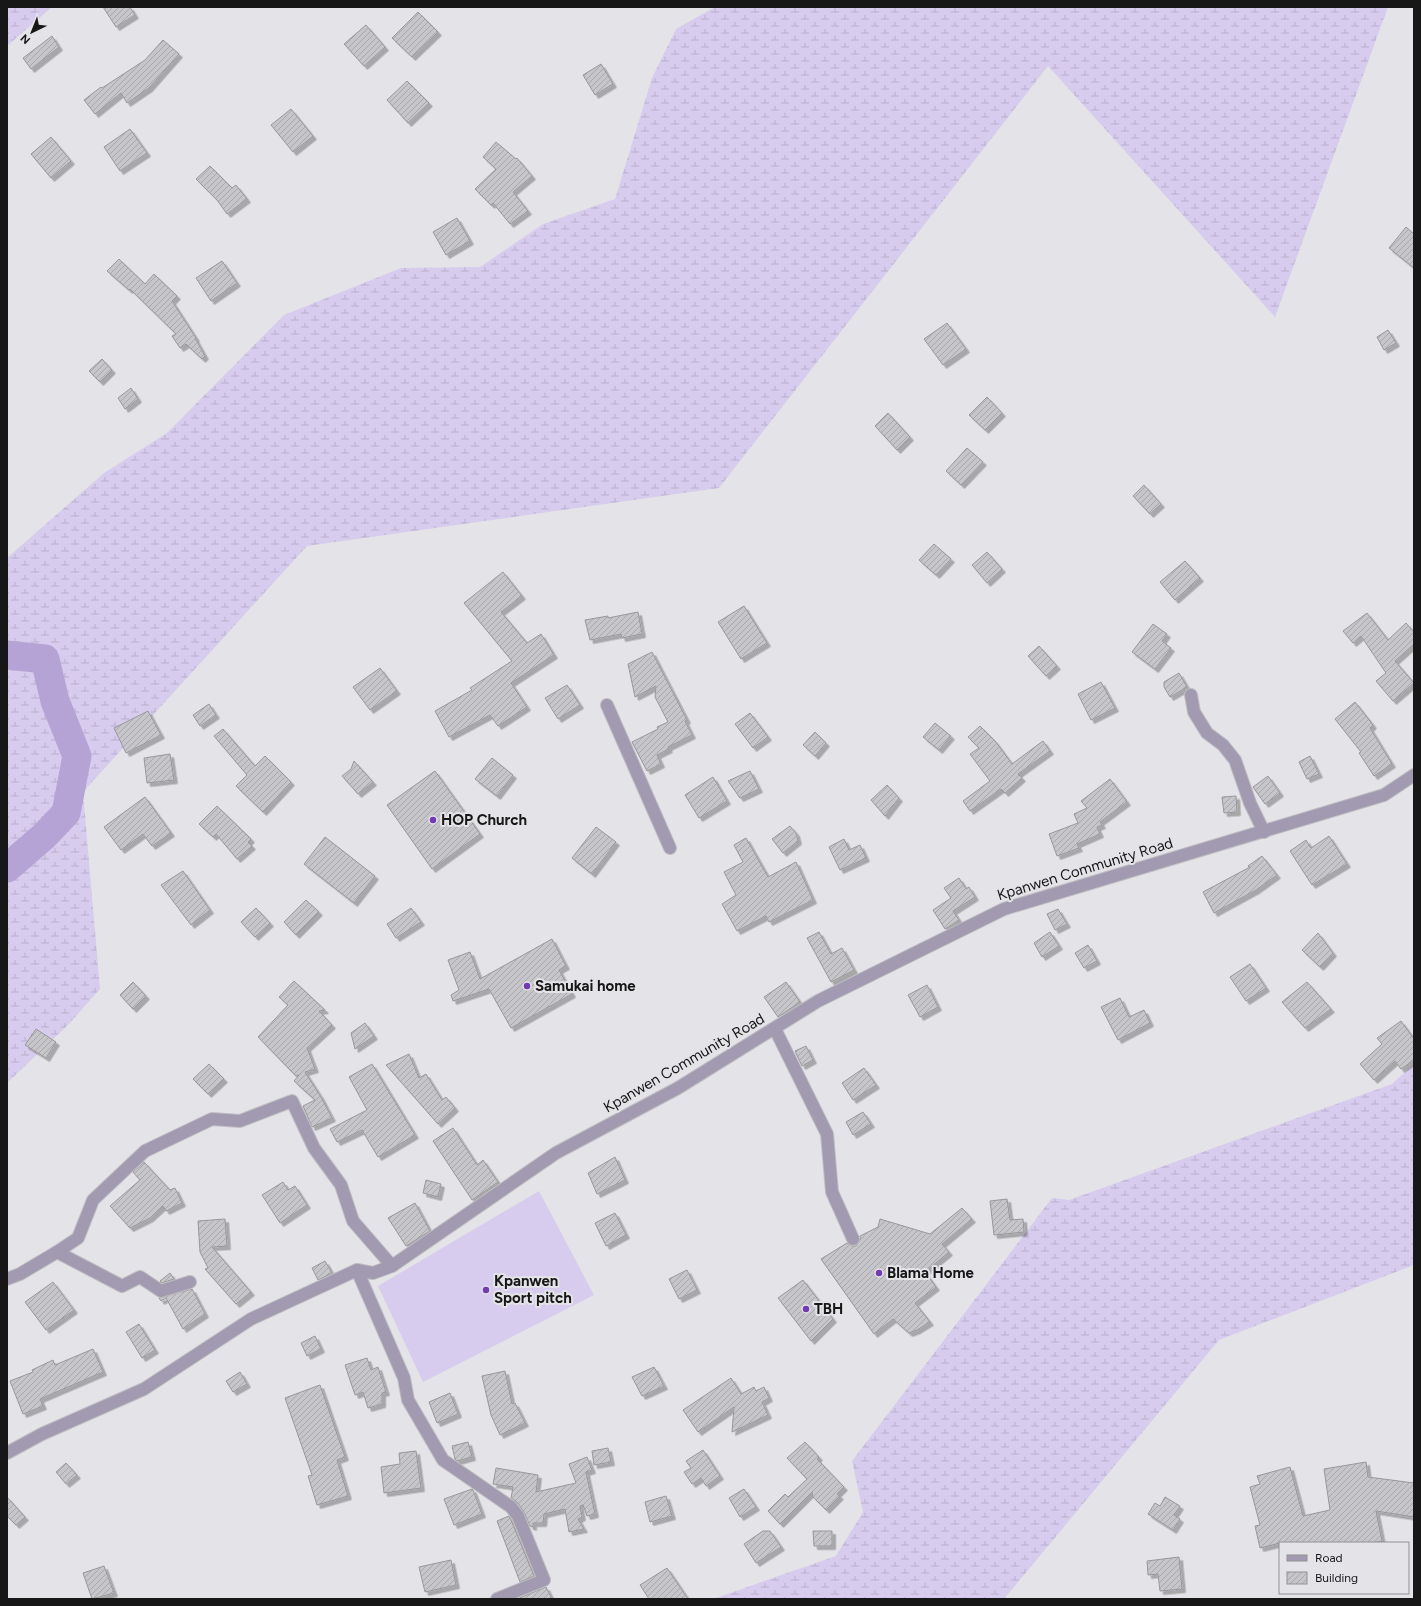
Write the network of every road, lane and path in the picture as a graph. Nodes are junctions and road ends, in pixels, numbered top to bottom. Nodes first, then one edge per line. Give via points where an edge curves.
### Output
1 (1191, 695) dead end
2 (607, 704) dead end
3 (1414, 775) edge
4 (1264, 832) junction
5 (670, 848) dead end
6 (776, 1029) junction
7 (853, 1239) dead end
8 (57, 1252) junction
9 (392, 1266) junction
10 (357, 1270) junction
11 (7, 1279) edge
12 (190, 1282) dead end
13 (7, 1453) edge
14 (497, 1599) edge

1 - 4 street via 1194,712 1207,733 1223,745 1235,760 1250,803
2 - 5 street
3 - 4 street, Kpanwen Community Road via 1384,795
4 - 6 street, Kpanwen Community Road via 1004,909 818,1001
6 - 7 street via 827,1134 832,1192
6 - 9 street, Kpanwen Community Road via 678,1088 556,1153
8 - 9 street via 78,1238 93,1200 145,1151 212,1119 240,1121 292,1101 314,1148 341,1185 353,1222
8 - 11 street
8 - 12 street via 122,1286 140,1277 161,1291
9 - 10 street, Kpanwen Community Road via 373,1273
10 - 13 street, Kpanwen Community Road via 251,1318 144,1389 42,1434
10 - 14 street via 404,1378 408,1400 443,1460 511,1507 518,1516 544,1580

